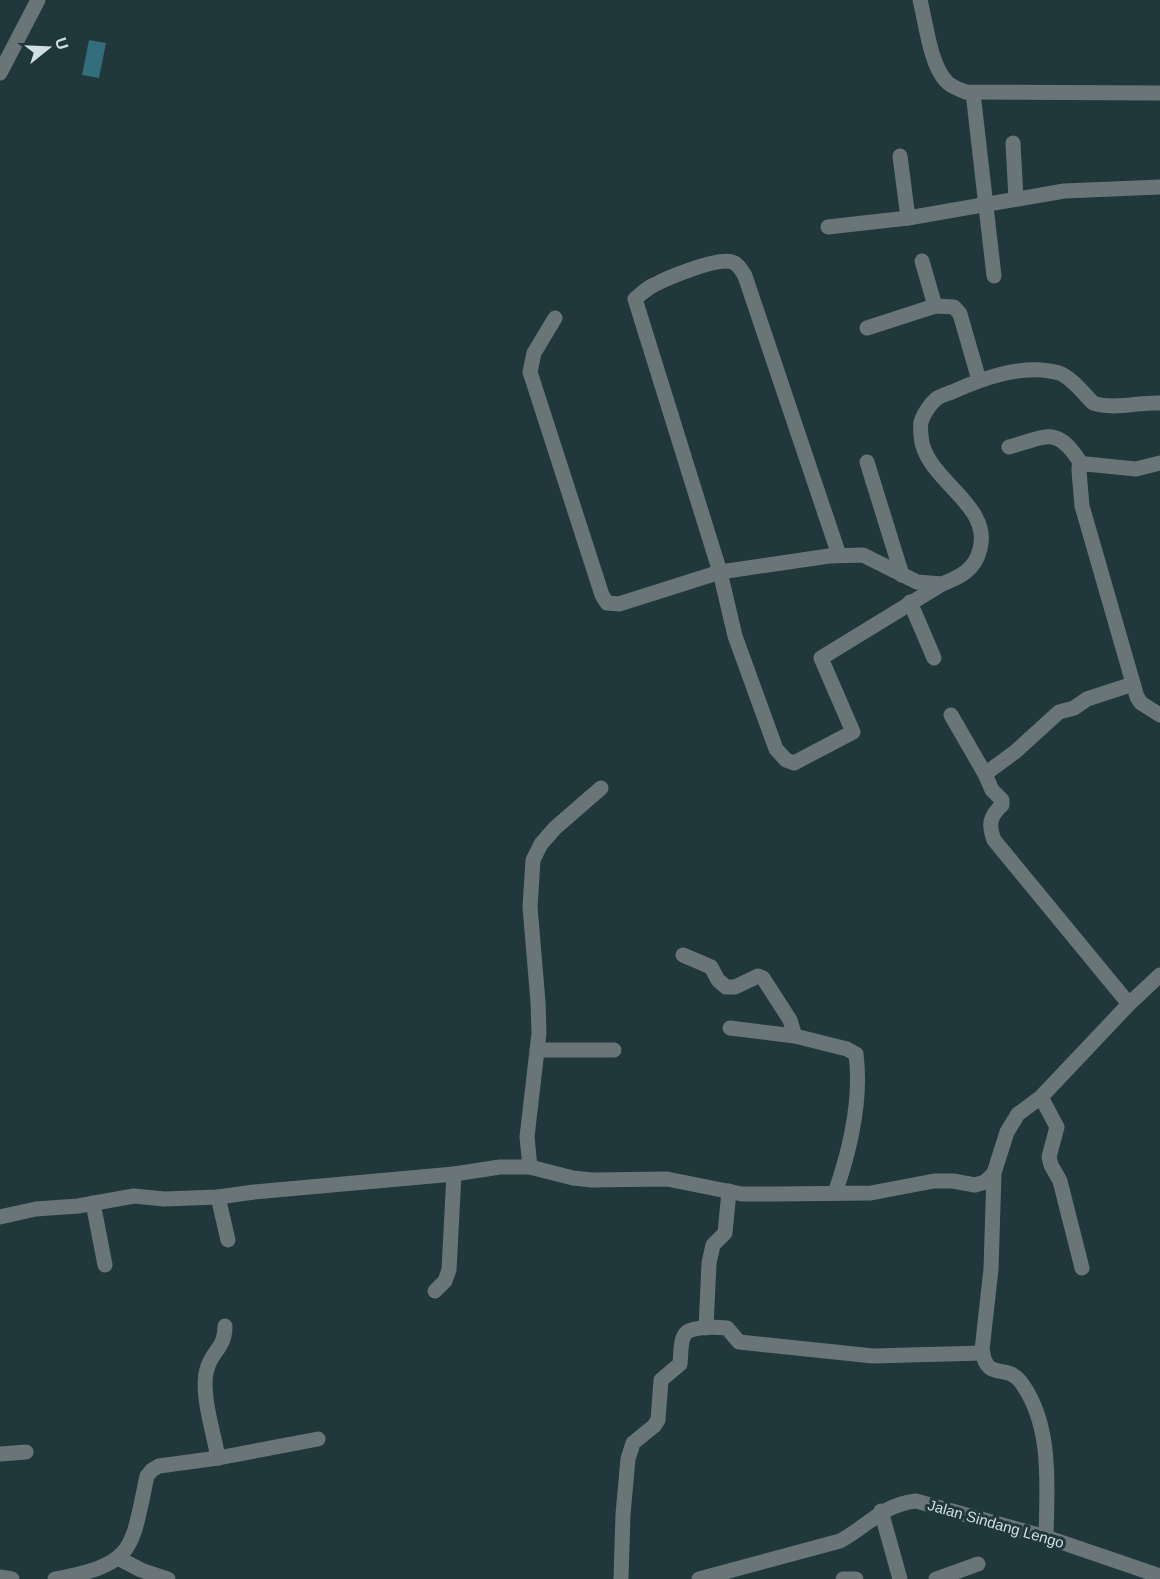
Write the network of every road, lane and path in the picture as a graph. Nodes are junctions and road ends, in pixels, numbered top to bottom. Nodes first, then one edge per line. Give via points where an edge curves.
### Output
1 (38, 0) edge
2 (921, 0) edge
3 (0, 74) edge
4 (973, 93) junction
5 (1160, 93) edge
6 (1013, 143) dead end
7 (900, 156) dead end
8 (1160, 187) edge
9 (1017, 199) junction
10 (986, 204) junction
11 (908, 218) junction
12 (828, 227) dead end
13 (922, 261) dead end
14 (994, 276) dead end
15 (935, 306) junction
16 (555, 318) dead end
17 (867, 327) dead end
18 (979, 380) junction
19 (1160, 403) edge
20 (1009, 447) dead end
21 (867, 462) dead end
22 (1160, 463) edge
23 (1082, 465) junction
24 (839, 555) junction
25 (720, 572) junction
26 (902, 575) junction
27 (942, 584) junction
28 (910, 603) junction
29 (934, 658) dead end
30 (1133, 684) junction
31 (951, 715) dead end
32 (1160, 715) edge
33 (985, 774) junction
34 (601, 788) dead end
35 (683, 955) dead end
36 (1160, 975) edge
37 (1129, 1004) junction
38 (730, 1028) dead end
39 (795, 1036) junction
40 (537, 1050) junction
41 (614, 1050) dead end
42 (1041, 1097) junction
43 (530, 1167) junction
44 (994, 1173) junction
45 (454, 1174) junction
46 (729, 1191) junction
47 (835, 1193) junction
48 (218, 1197) junction
49 (93, 1203) junction
50 (0, 1217) edge
51 (228, 1240) dead end
52 (105, 1265) dead end
53 (1082, 1268) dead end
54 (435, 1291) dead end
55 (225, 1326) dead end
56 (706, 1328) junction
57 (983, 1353) junction
58 (318, 1439) dead end
59 (26, 1452) dead end
60 (0, 1454) edge
61 (218, 1458) junction
62 (881, 1511) junction
63 (1046, 1537) junction
64 (118, 1558) junction
65 (978, 1564) dead end
66 (1160, 1576) edge
67 (0, 1577) edge
68 (12, 1579) edge
69 (55, 1579) edge
70 (168, 1579) edge
71 (621, 1579) edge
72 (699, 1579) edge
73 (843, 1579) edge
74 (856, 1579) edge
75 (900, 1579) edge
76 (936, 1579) edge

1 - 3 street
2 - 4 street via 936,67 952,87
4 - 5 street
4 - 10 street
6 - 9 street
7 - 11 street
8 - 9 street via 1064,191
9 - 10 street
10 - 11 street
10 - 14 street
11 - 12 street
13 - 15 street
15 - 17 street
15 - 18 street via 954,307 960,314
16 - 25 street via 534,353 530,372 607,603 619,604
18 - 19 street via 1021,371 1049,372 1061,374 1100,405
18 - 27 street via 936,399 920,423 928,459 970,508 981,532 979,556 972,567 961,577
20 - 23 street via 1053,436 1071,448
21 - 26 street
22 - 23 street via 1136,469
23 - 30 street via 1082,506
24 - 25 street
24 - 25 street via 745,276 735,263 726,261 683,272 635,299
24 - 26 street via 863,555
25 - 28 street via 735,636 776,748 794,763 853,732 820,658
26 - 27 street via 917,582
27 - 28 street
28 - 29 street
30 - 32 street via 1141,703
30 - 33 street via 1059,712
31 - 33 street
33 - 37 street via 1002,800 990,819 993,840
34 - 40 street via 555,828 533,860 530,907 538,1002
35 - 39 street via 711,967 726,987 763,978 790,1020
36 - 37 street
37 - 42 street
38 - 39 street
39 - 47 street via 856,1054 852,1134
40 - 41 street
40 - 43 street via 527,1137
42 - 44 street via 1011,1124
42 - 53 street via 1057,1127 1049,1157 1060,1181
43 - 45 street
43 - 46 street via 573,1178 667,1179
44 - 47 street via 975,1185 934,1181 871,1193
44 - 57 street
45 - 48 street
45 - 54 street via 449,1270
46 - 47 street
46 - 56 street via 725,1233 713,1245 709,1263
48 - 49 street via 134,1196
48 - 51 street
49 - 50 street
49 - 52 street
55 - 61 street via 225,1338 207,1367 206,1381
56 - 57 street via 727,1328 739,1342 873,1356
56 - 71 street via 691,1330 683,1337 680,1364 661,1380 658,1420 630,1450
57 - 63 street via 993,1371 1015,1375 1034,1409 1048,1462
58 - 61 street
59 - 60 street
61 - 64 street via 152,1470 147,1476 132,1540
62 - 63 street, Jalan Sindang Lengo via 916,1502
62 - 72 street, Jalan Sindang Lengo via 840,1540
62 - 75 street
63 - 66 street, Jalan Sindang Lengo
64 - 69 street via 86,1573
64 - 70 street
65 - 76 street
67 - 68 street
73 - 74 street

